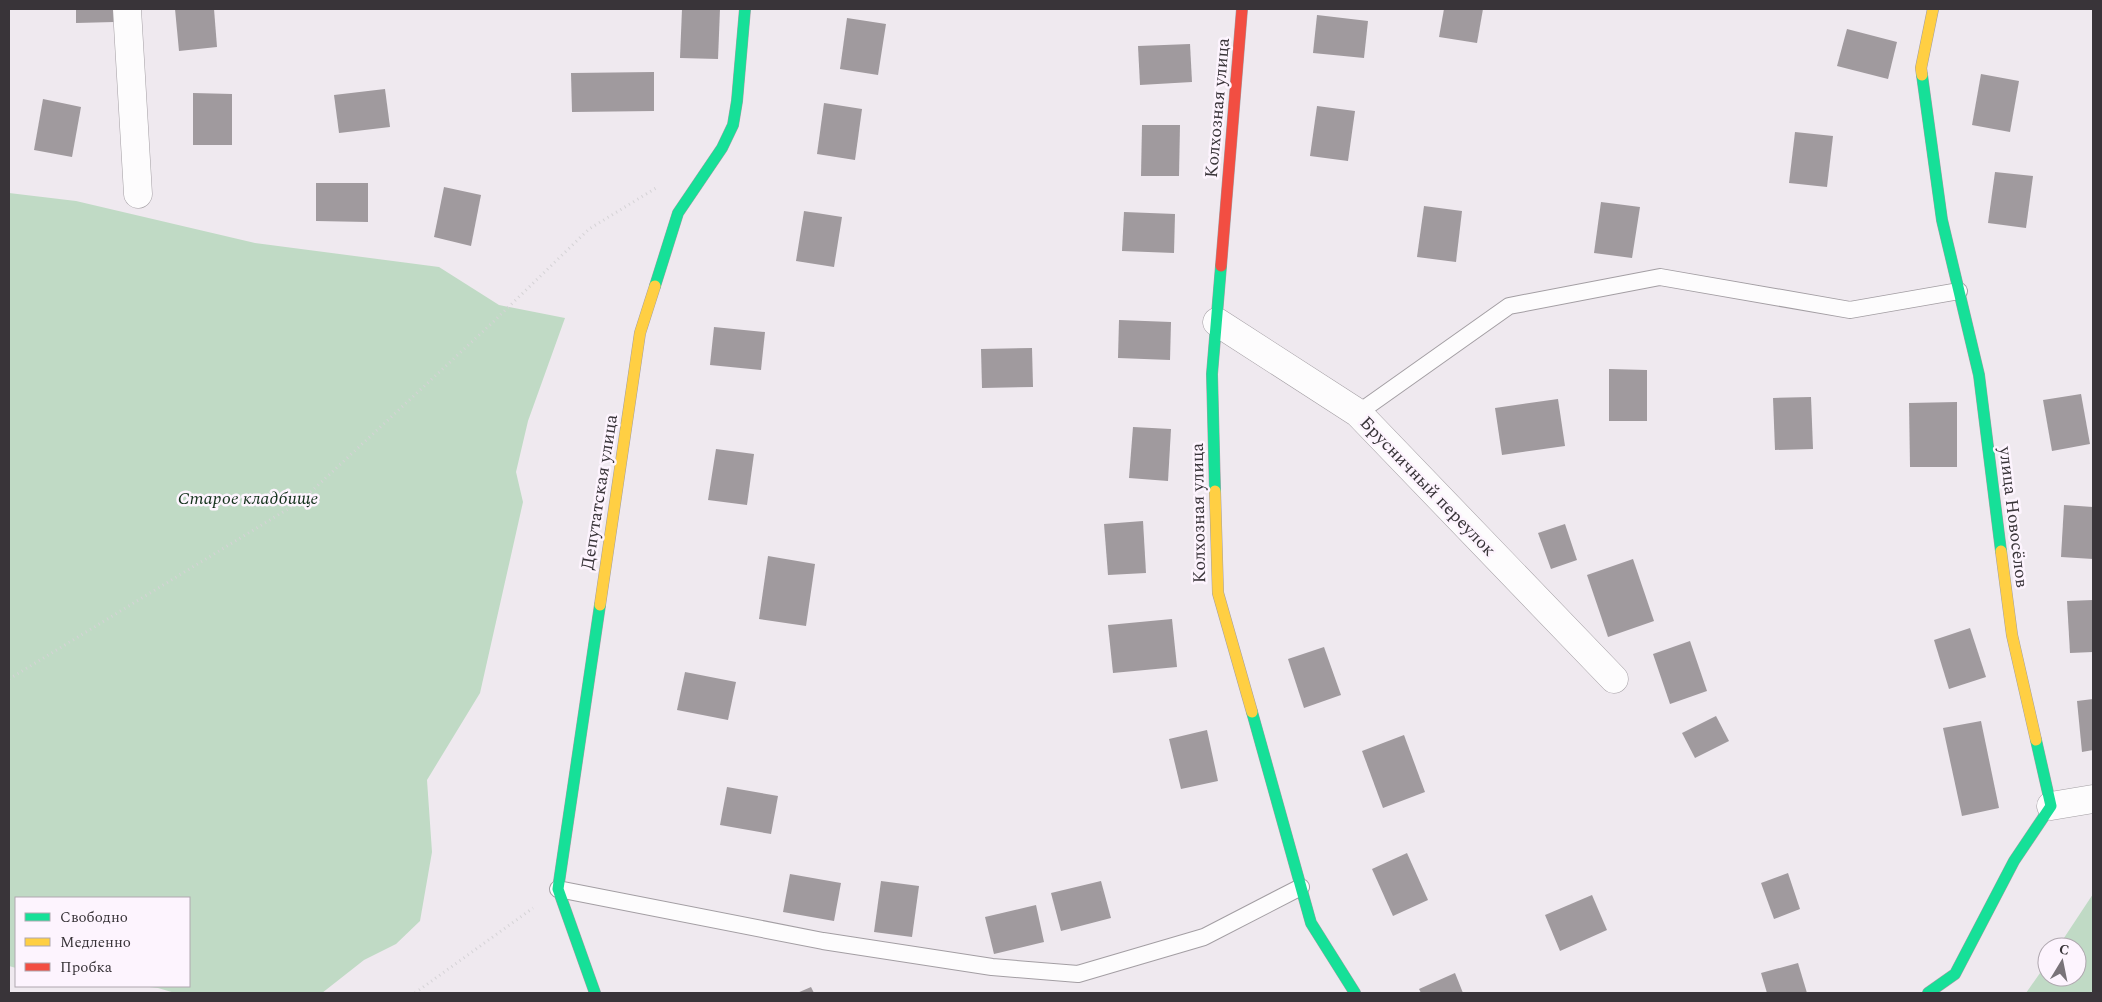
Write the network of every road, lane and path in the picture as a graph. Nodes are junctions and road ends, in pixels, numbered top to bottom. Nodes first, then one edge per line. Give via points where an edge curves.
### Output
1 (127, 9) edge
2 (745, 9) edge
3 (1242, 9) edge
4 (1933, 9) edge
5 (664, 183) dead end
6 (138, 194) dead end
7 (1959, 291) junction
8 (1217, 322) junction
9 (1358, 414) junction
10 (9, 679) edge
11 (1614, 679) dead end
12 (2093, 799) edge
13 (2051, 806) junction
14 (1301, 887) junction
15 (558, 889) junction
16 (415, 993) edge
17 (595, 993) edge
18 (1355, 993) edge
19 (1928, 993) edge

1 - 6 street
2 - 15 street, Депутатская улица via 733,125 722,148 678,213 640,333
3 - 8 street, Колхозная улица
4 - 7 street, улица Новосёлов via 1921,68 1942,220
5 - 10 path via 589,229 301,501
7 - 9 lane via 1850,310 1660,276 1509,306
7 - 13 street, улица Новосёлов via 1979,375 2012,635
8 - 9 street, Брусничный переулок
8 - 14 street, Колхозная улица via 1212,374 1218,593
9 - 11 street, Брусничный переулок
12 - 13 street
13 - 19 street via 2014,861 1954,974
14 - 15 lane via 1204,937 1078,974 992,967 822,941
14 - 18 street, Колхозная улица via 1311,923
15 - 16 path
15 - 17 street, Депутатская улица

